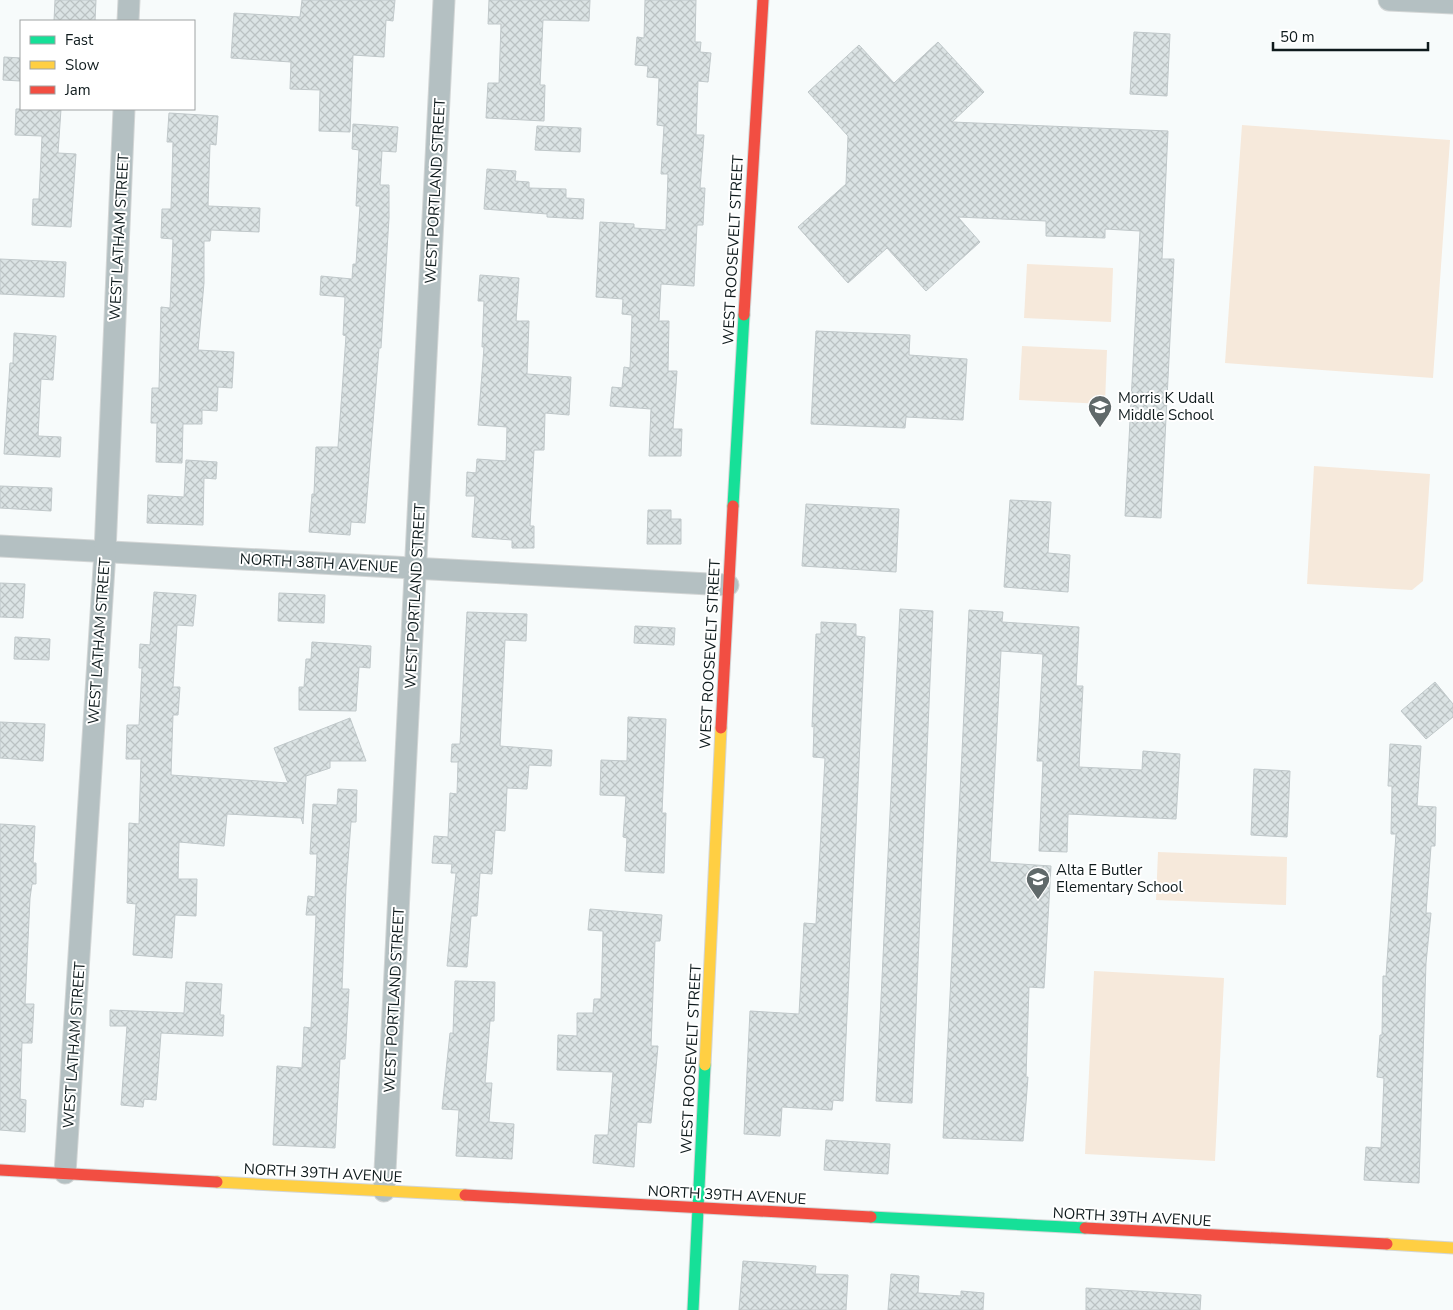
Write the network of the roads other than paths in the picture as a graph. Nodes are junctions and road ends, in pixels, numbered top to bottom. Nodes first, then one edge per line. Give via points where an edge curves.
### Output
1 (129, 0) edge
2 (444, 0) edge
3 (763, 0) edge
4 (1389, 0) edge
5 (1453, 3) edge
6 (128, 20) edge
7 (124, 110) edge
8 (0, 546) edge
9 (105, 552) junction
10 (416, 568) junction
11 (728, 585) junction
12 (0, 1170) edge
13 (65, 1173) junction
14 (384, 1191) junction
15 (699, 1209) junction
16 (1453, 1248) edge
17 (694, 1310) edge

1 - 6 street
2 - 10 street, WEST PORTLAND STREET
3 - 11 street, WEST ROOSEVELT STREET
4 - 5 street
7 - 9 street, WEST LATHAM STREET
8 - 9 street, NORTH 38TH AVENUE
9 - 10 street, NORTH 38TH AVENUE
9 - 13 street, WEST LATHAM STREET
10 - 11 street, NORTH 38TH AVENUE
10 - 14 street, WEST PORTLAND STREET
11 - 15 street, WEST ROOSEVELT STREET
12 - 13 street, NORTH 39TH AVENUE
13 - 14 street, NORTH 39TH AVENUE
14 - 15 street, NORTH 39TH AVENUE
15 - 16 street, NORTH 39TH AVENUE
15 - 17 street, WEST ROOSEVELT STREET

